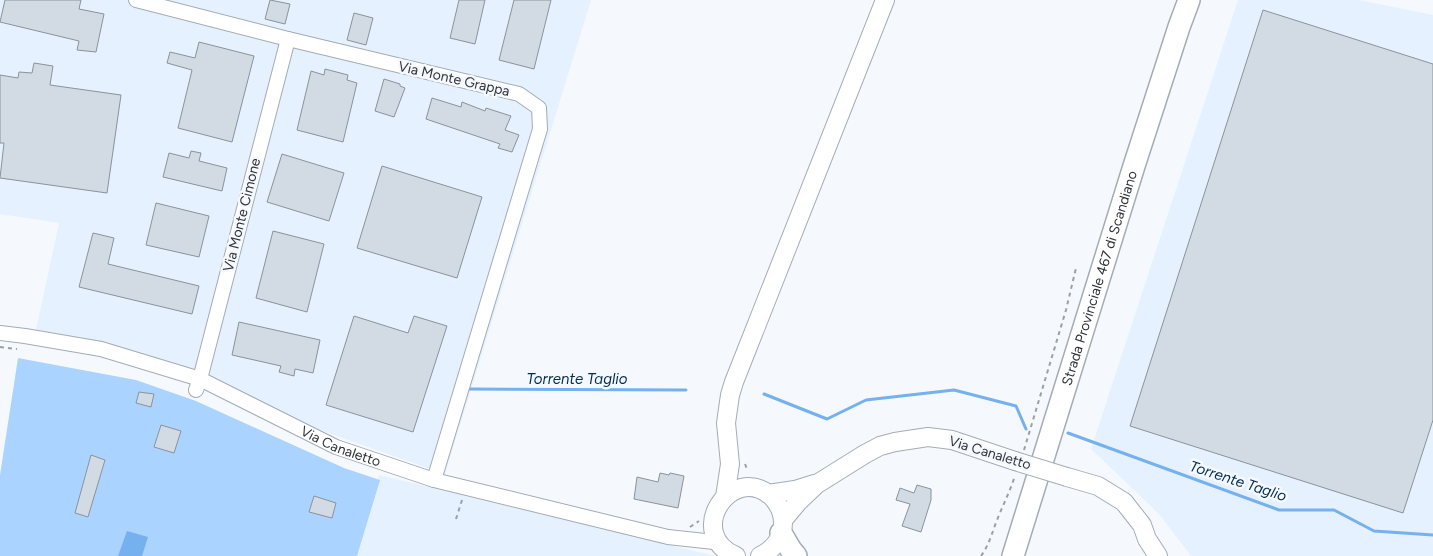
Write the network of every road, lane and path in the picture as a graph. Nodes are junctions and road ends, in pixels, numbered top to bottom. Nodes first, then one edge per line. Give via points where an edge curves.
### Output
1 (136, 0) edge
2 (886, 0) edge
3 (1189, 0) edge
4 (288, 40) junction
5 (1076, 268) dead end
6 (0, 333) edge
7 (20, 342) dead end
8 (0, 347) edge
9 (198, 384) junction
10 (1051, 435) junction
11 (1018, 463) junction
12 (730, 464) junction
13 (434, 480) junction
14 (816, 484) junction
15 (466, 488) junction
16 (751, 488) junction
17 (768, 494) junction
18 (725, 497) junction
19 (714, 512) junction
20 (456, 519) dead end
21 (782, 527) junction
22 (690, 540) junction
23 (721, 545) junction
24 (1145, 548) edge
25 (736, 556) edge
26 (760, 556) edge
27 (796, 556) edge
28 (981, 556) edge
29 (1003, 556) edge
30 (1013, 556) edge
31 (1024, 556) edge
32 (1158, 556) edge

1 - 4 street, Via Monte Grappa
2 - 12 main road via 734,382 726,422
3 - 10 highway, Strada Provinciale 467 di Scandiano
4 - 9 street, Via Monte Cimone
4 - 13 street, Via Monte Grappa via 519,94 539,108 540,129
5 - 11 path via 1064,319
6 - 9 street, Via Canaletto via 101,349
7 - 8 path via 16,350
9 - 13 street, Via Canaletto via 336,447
10 - 29 highway via 1020,502
10 - 30 highway, Strada Provinciale 467 di Scandiano
10 - 31 highway
11 - 14 main road, Via Canaletto via 952,440 928,437 880,446
11 - 24 main road, Via Canaletto, bridge via 1098,486 1124,502 1142,524
11 - 28 path via 1010,493
12 - 16 main road
12 - 18 main road
13 - 15 street, Via Canaletto
14 - 17 main road, Via Canaletto
14 - 21 main road, Via Canaletto via 798,502
15 - 20 path
15 - 22 street, Via Canaletto
16 - 17 main road
16 - 18 main road via 737,490
17 - 21 main road via 777,503
18 - 19 main road
19 - 22 street via 711,523
19 - 23 main road via 714,533
21 - 26 main road, Via Canaletto via 775,545
21 - 27 highway
22 - 23 street, Via Canaletto
23 - 25 main road
24 - 32 main road, Via Canaletto

